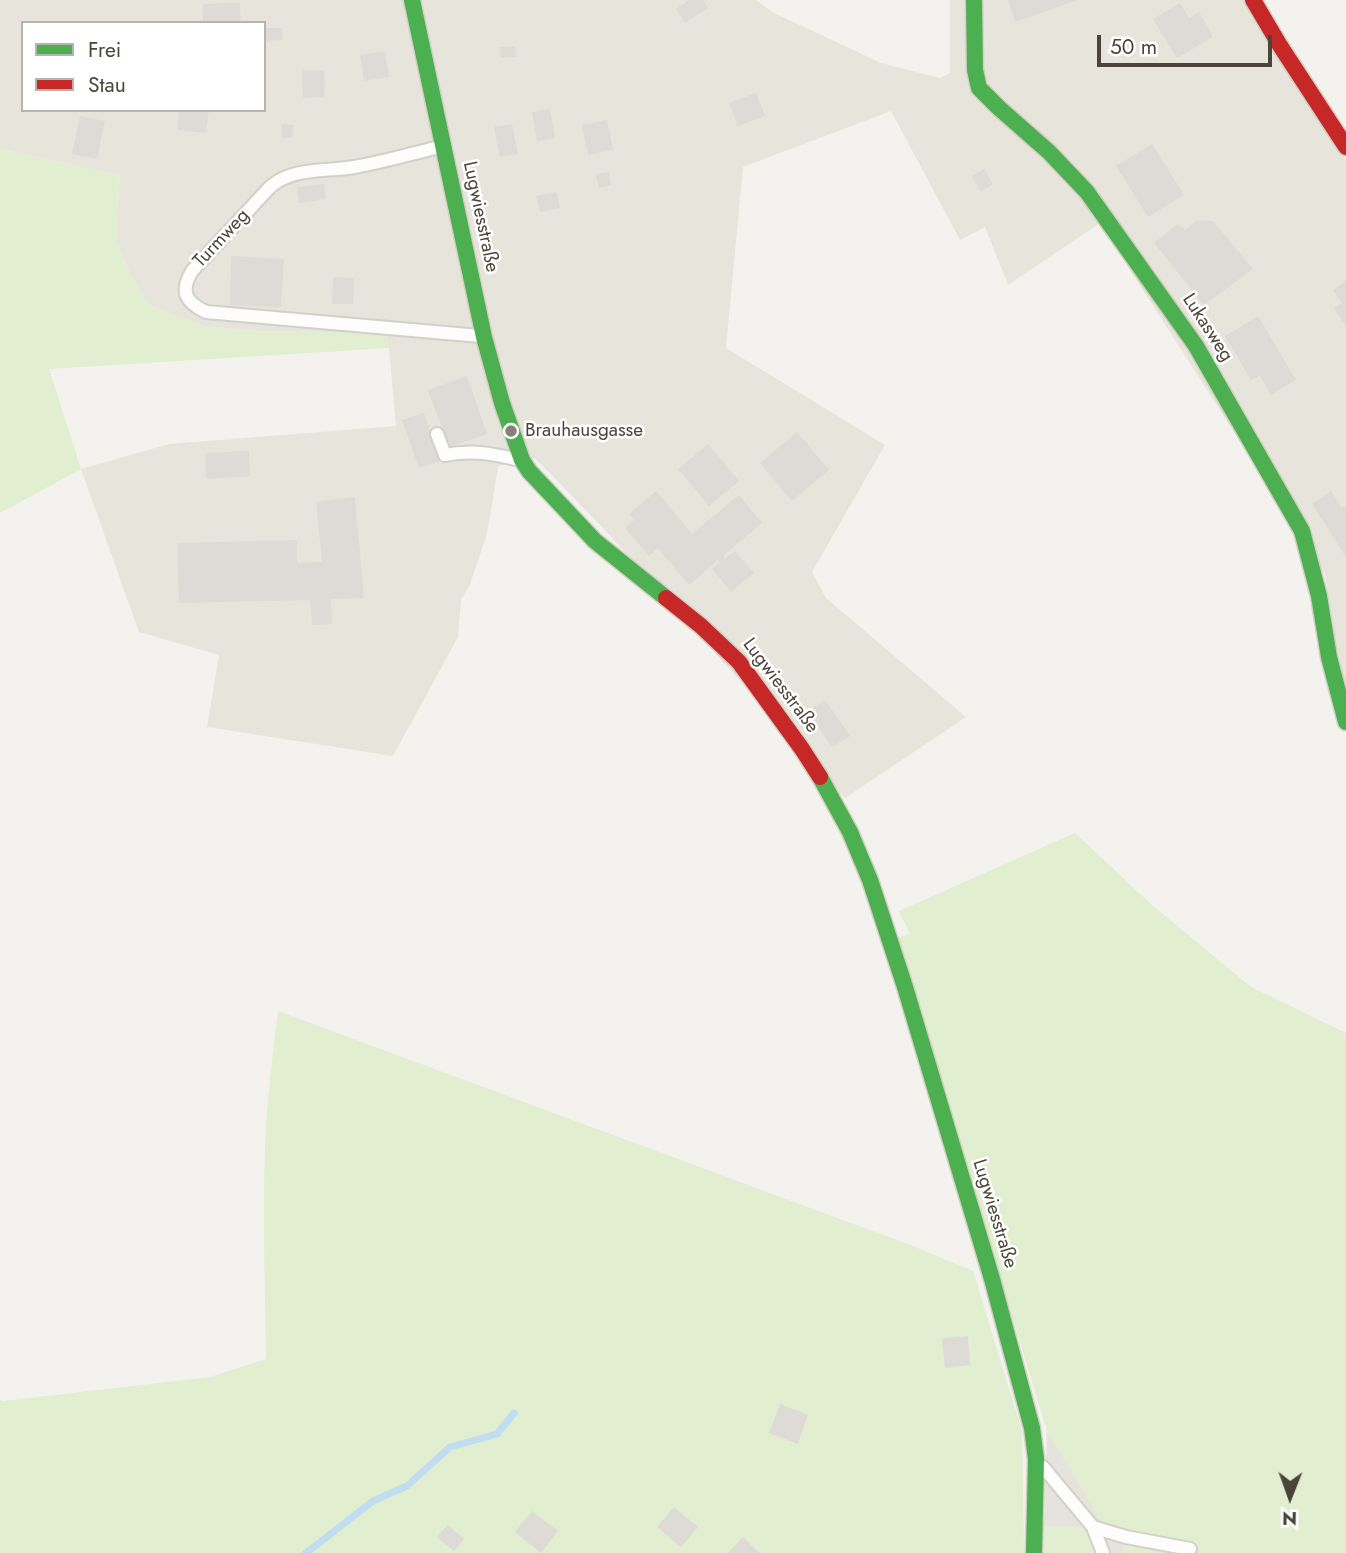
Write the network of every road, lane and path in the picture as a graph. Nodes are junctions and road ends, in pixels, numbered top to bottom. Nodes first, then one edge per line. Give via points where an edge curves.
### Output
1 (412, 0) edge
2 (974, 0) edge
3 (1253, 0) edge
4 (443, 146) junction
5 (1346, 147) edge
6 (484, 337) junction
7 (437, 434) dead end
8 (522, 460) junction
9 (1346, 722) edge
10 (1036, 1459) junction
11 (1093, 1527) junction
12 (1190, 1549) dead end
13 (1034, 1553) edge
14 (1103, 1553) edge

1 - 4 street, Lugwiesstraße
2 - 9 street, Lukasweg via 979,88 1087,192 1127,246 1196,346 1302,531
3 - 5 street
4 - 6 street, Lugwiesstraße
4 - 6 lane, Turmweg via 351,168 282,177 192,271 185,291 190,302 205,312
6 - 8 street, Lugwiesstraße
7 - 8 lane via 445,455 474,451
8 - 10 street, Lugwiesstraße via 595,541 739,662 802,749 850,832 884,918 992,1279
10 - 11 lane
10 - 13 street, Lugwiesstraße
11 - 12 lane
11 - 14 lane

